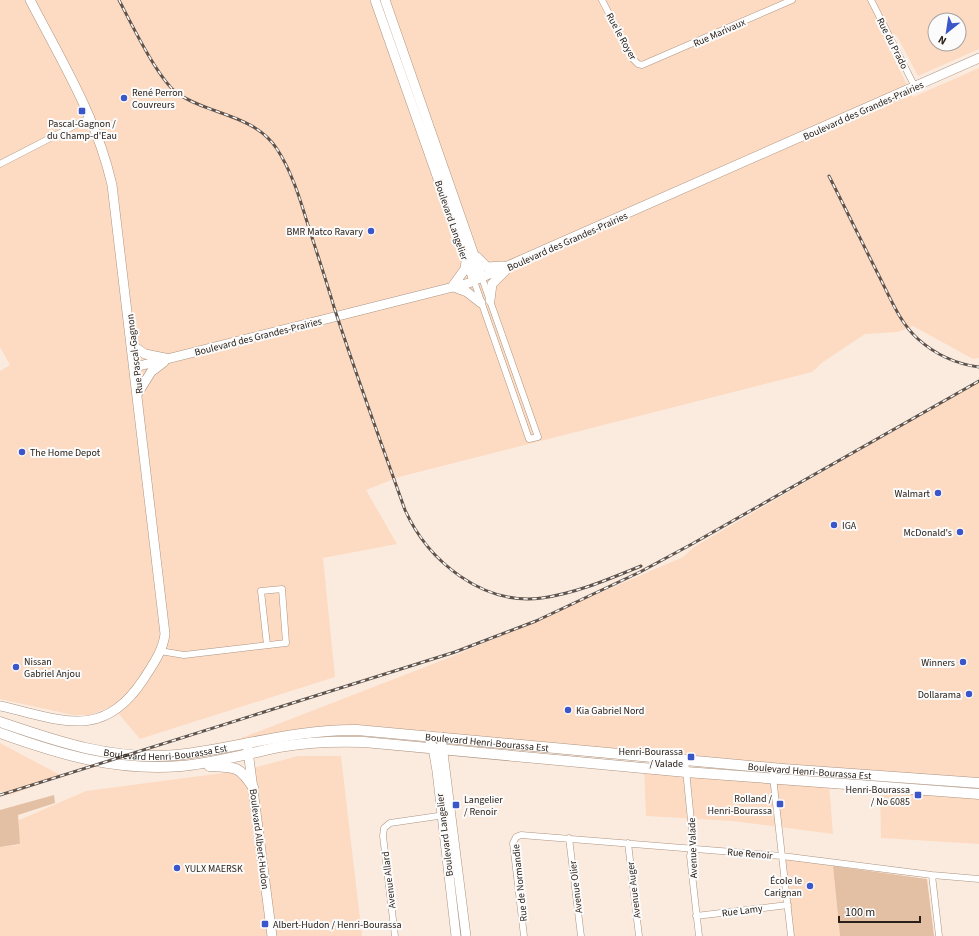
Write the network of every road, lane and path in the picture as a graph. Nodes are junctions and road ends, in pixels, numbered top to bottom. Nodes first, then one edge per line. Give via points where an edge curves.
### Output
1 (30, 0) edge
2 (375, 0) edge
3 (385, 0) edge
4 (602, 0) edge
5 (792, 0) edge
6 (871, 0) edge
7 (979, 58) edge
8 (646, 64) joint
9 (914, 87) junction
10 (91, 118) junction
11 (0, 164) edge
12 (471, 247) junction
13 (466, 260) junction
14 (514, 264) junction
15 (478, 280) junction
16 (452, 287) junction
17 (486, 301) junction
18 (132, 345) junction
19 (170, 359) junction
20 (135, 367) junction
21 (138, 393) junction
22 (267, 645) junction
23 (160, 650) junction
24 (0, 706) edge
25 (0, 722) edge
26 (0, 733) edge
27 (428, 736) junction
28 (441, 737) junction
29 (247, 742) junction
30 (438, 749) junction
31 (250, 755) junction
32 (685, 760) junction
33 (199, 763) junction
34 (772, 768) junction
35 (686, 772) junction
36 (773, 779) junction
37 (979, 783) edge
38 (253, 788) junction
39 (979, 794) edge
40 (446, 815) junction
41 (521, 835) joint
42 (569, 838) junction
43 (628, 843) junction
44 (692, 848) junction
45 (782, 856) junction
46 (932, 875) junction
47 (979, 879) edge
48 (788, 905) junction
49 (696, 916) junction
50 (272, 936) edge
51 (395, 936) edge
52 (456, 936) edge
53 (466, 936) edge
54 (524, 936) edge
55 (581, 936) edge
56 (639, 936) edge
57 (699, 936) edge
58 (791, 936) edge
59 (939, 936) edge

1 - 10 main road, Rue Pascal-Gagnon
2 - 13 main road, Boulevard Langelier
3 - 12 main road, Boulevard Langelier
4 - 8 street, Rue le Royer via 632,58 638,64
5 - 8 street, Rue Marivaux
6 - 9 street, Rue du Prado
7 - 9 main road, Boulevard des Grandes-Prairies
9 - 14 main road, Boulevard des Grandes-Prairies
10 - 11 street
10 - 18 main road, Rue Pascal-Gagnon via 104,150 114,191
12 - 14 main road via 478,259 487,267
12 - 15 main road, Boulevard Langelier
13 - 15 main road, Boulevard Langelier
13 - 16 main road via 466,269
14 - 15 main road, Boulevard des Grandes-Prairies
14 - 17 main road via 492,284
15 - 16 main road, Boulevard des Grandes-Prairies
15 - 17 street, Boulevard Langelier
15 - 17 street, Boulevard Langelier
16 - 17 main road
16 - 19 main road, Boulevard des Grandes-Prairies
17 - 17 street, Boulevard Langelier via 529,439 538,436
18 - 19 main road via 150,356
18 - 20 main road, Rue Pascal-Gagnon
19 - 20 main road, Boulevard des Grandes-Prairies
19 - 21 main road via 151,372
20 - 21 main road, Rue Pascal-Gagnon
21 - 23 main road, Rue Pascal-Gagnon via 165,621 164,639
22 - 22 street via 286,644 282,589 262,591
22 - 23 street via 184,655
23 - 24 main road, Rue Pascal-Gagnon via 124,705 100,719 80,722
25 - 29 main road, Boulevard Henri-Bourassa Est via 58,742 120,755 176,755
26 - 33 main road, Boulevard Henri-Bourassa Est via 62,754 103,763 162,767
27 - 28 main road, Boulevard Henri-Bourassa Est
27 - 29 main road, Boulevard Henri-Bourassa Est via 368,730 336,730
27 - 30 main road, Boulevard Langelier
28 - 30 main road, Boulevard Langelier
28 - 32 main road, Boulevard Henri-Bourassa Est
29 - 31 main road, Boulevard Albert-Hudon
30 - 31 main road, Boulevard Henri-Bourassa Est via 386,743 337,742 280,747
30 - 35 main road, Boulevard Henri-Bourassa Est
30 - 40 main road, Boulevard Langelier
31 - 33 main road, Boulevard Henri-Bourassa Est
31 - 38 main road, Boulevard Albert-Hudon
32 - 34 main road, Boulevard Henri-Bourassa Est
32 - 35 street, Avenue Valade
33 - 38 main road via 238,768
34 - 36 street
34 - 37 main road, Boulevard Henri-Bourassa Est
35 - 36 main road, Boulevard Henri-Bourassa Est
35 - 44 street, Avenue Valade
36 - 39 main road, Boulevard Henri-Bourassa Est
36 - 45 street
38 - 50 main road, Boulevard Albert-Hudon
40 - 51 street, Avenue Allard via 387,824 384,828
40 - 52 main road, Boulevard Langelier
40 - 53 main road, Boulevard Langelier
41 - 42 street, Rue Renoir
41 - 54 street, Rue de Normandie via 516,837 513,843
42 - 43 street, Rue Renoir
42 - 55 street, Avenue Olier
43 - 44 street, Rue Renoir
43 - 56 street, Avenue Auger
44 - 45 street, Rue Renoir
44 - 49 street, Avenue Valade via 690,856
45 - 46 street, Rue Renoir
45 - 48 street
46 - 47 street, Rue Renoir
46 - 59 street
48 - 49 street, Rue Lamy
48 - 58 street
49 - 57 street, Avenue Valade

